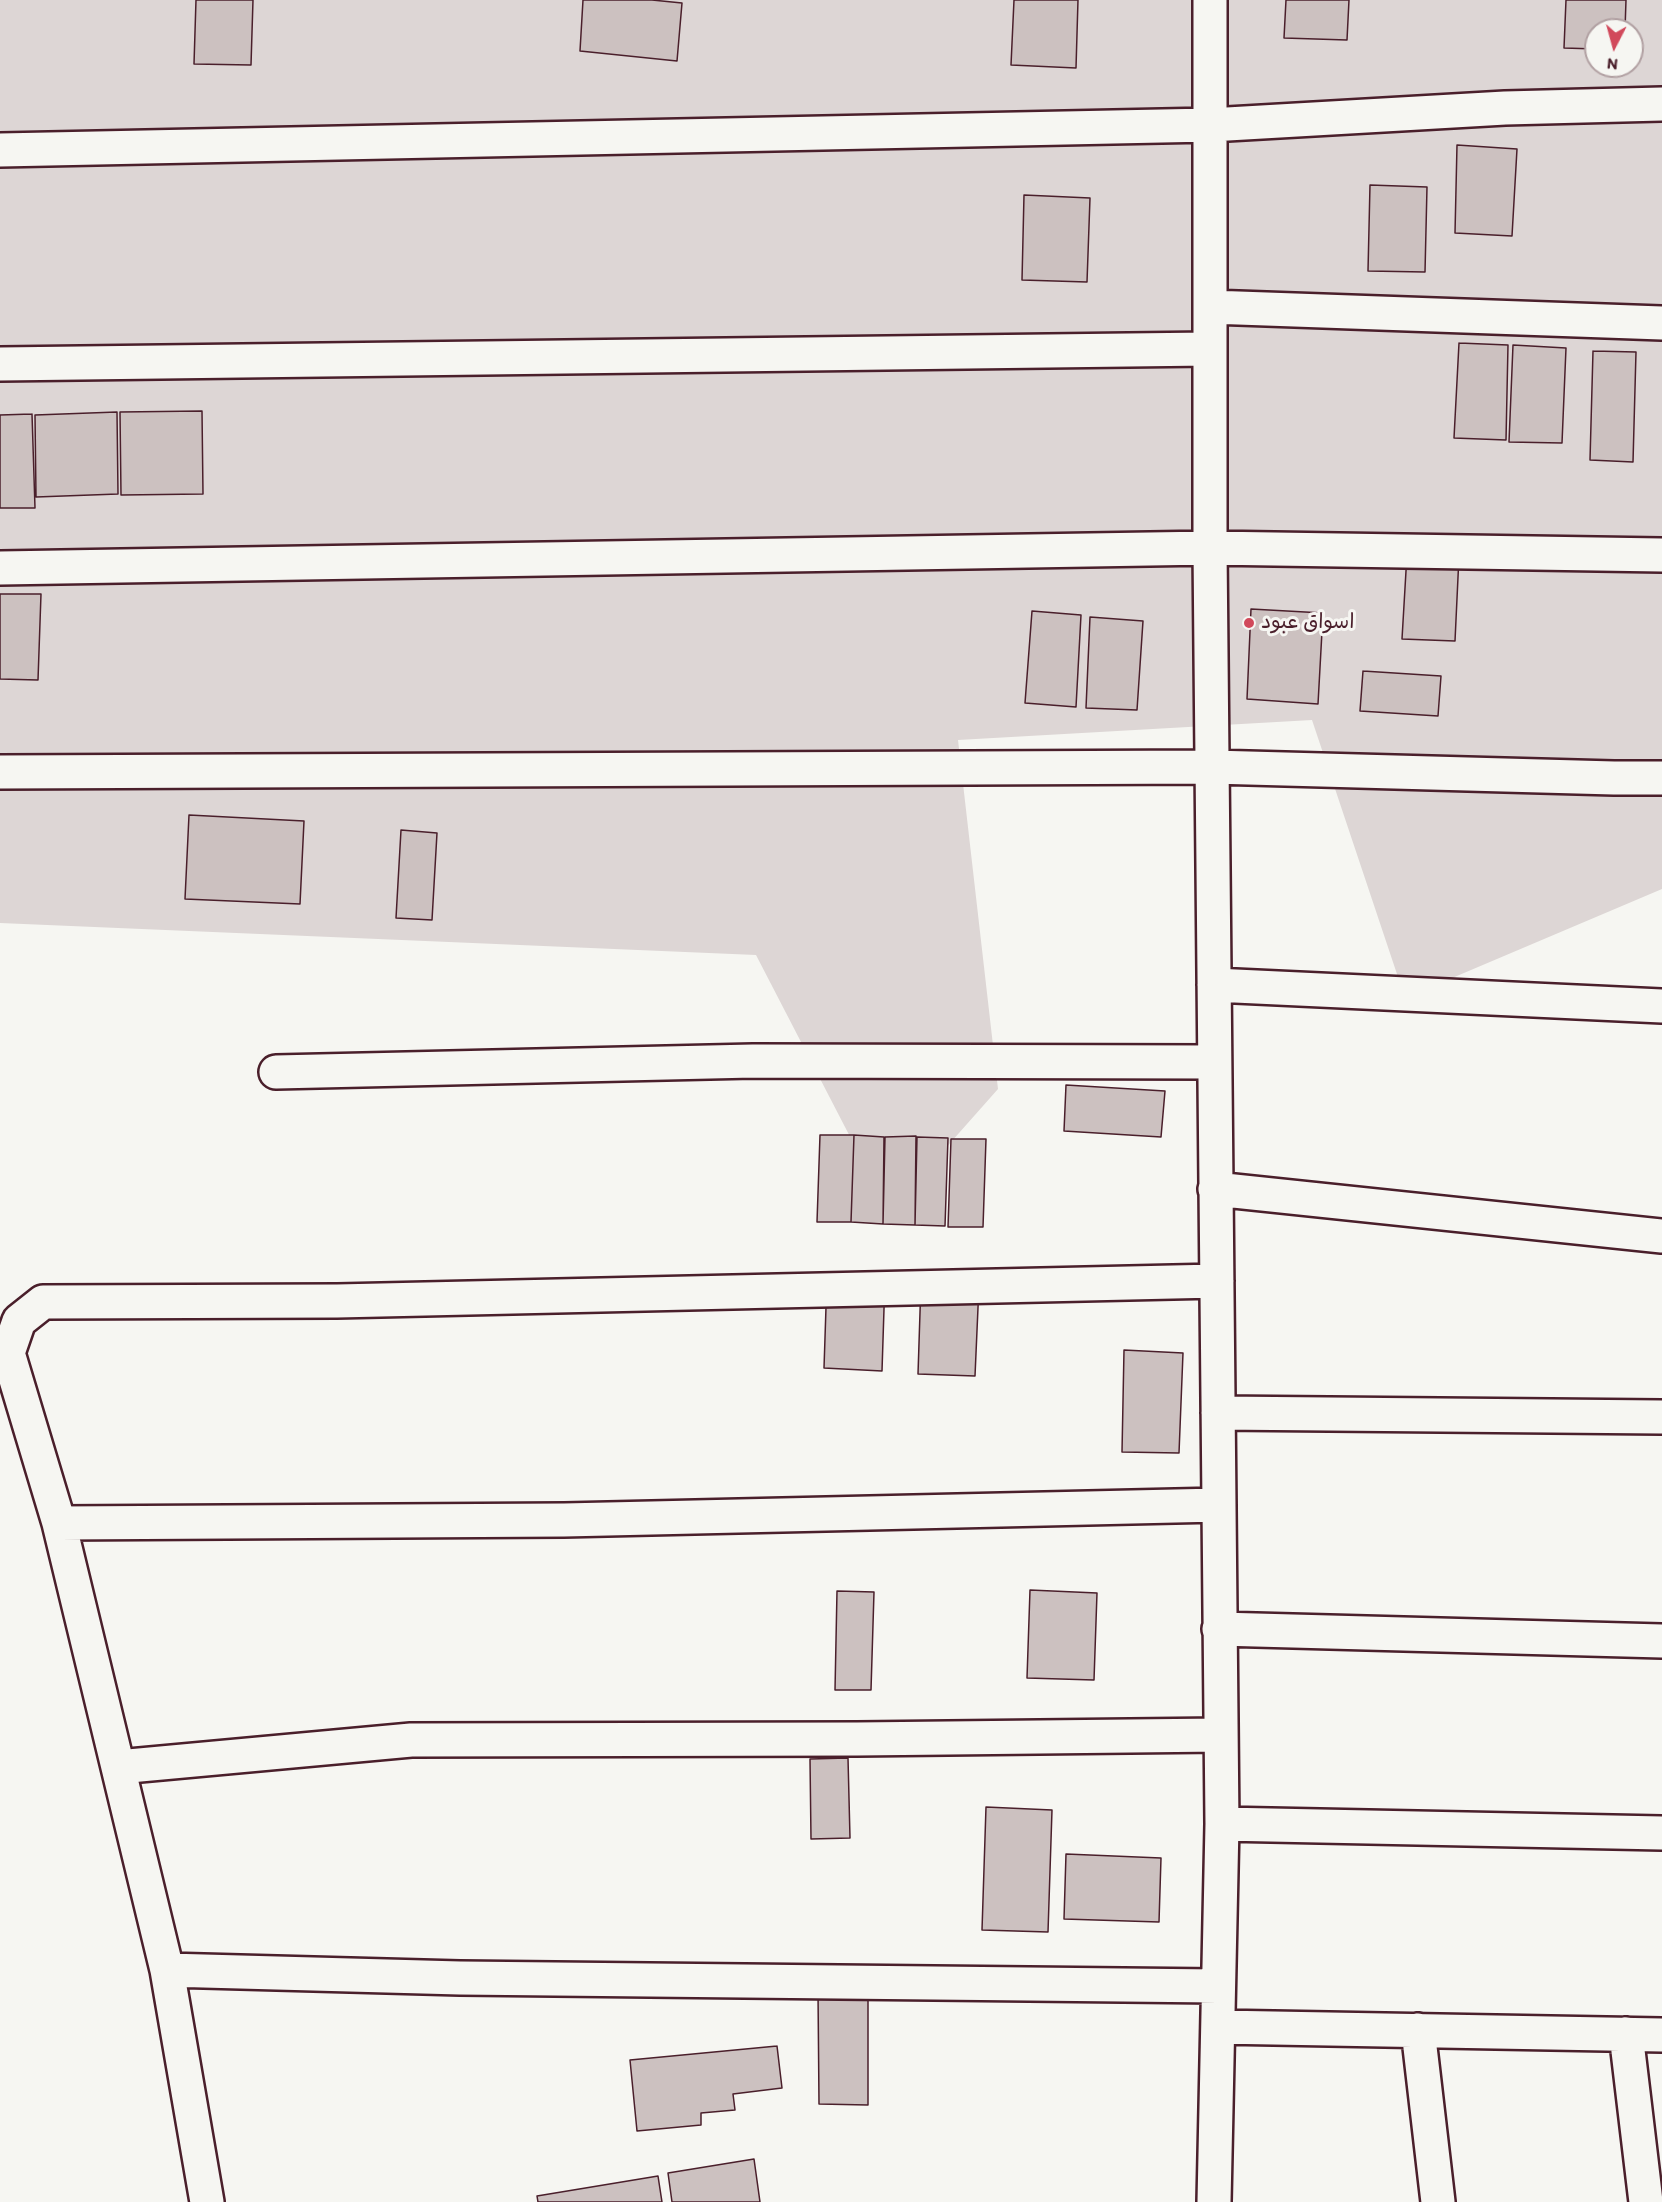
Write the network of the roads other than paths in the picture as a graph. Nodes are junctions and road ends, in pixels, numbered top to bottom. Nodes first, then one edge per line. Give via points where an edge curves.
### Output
1 (1210, 0) edge
2 (1662, 104) edge
3 (1210, 125) junction
4 (0, 150) edge
5 (1210, 307) junction
6 (1662, 323) edge
7 (1209, 349) junction
8 (0, 364) edge
9 (1210, 548) junction
10 (1662, 555) edge
11 (0, 568) edge
12 (1212, 767) junction
13 (0, 772) edge
14 (1662, 778) edge
15 (1214, 986) junction
16 (1662, 1006) edge
17 (1214, 1062) junction
18 (276, 1072) dead end
19 (1215, 1189) junction
20 (1662, 1236) edge
21 (1216, 1281) junction
22 (1218, 1413) junction
23 (1662, 1417) edge
24 (1219, 1505) junction
25 (59, 1523) junction
26 (1219, 1629) junction
27 (1662, 1641) edge
28 (1221, 1735) junction
29 (118, 1767) junction
30 (1222, 1824) junction
31 (1662, 1833) edge
32 (167, 1970) junction
33 (1218, 1986) junction
34 (1218, 2027) junction
35 (1418, 2030) junction
36 (1626, 2034) junction
37 (1662, 2035) edge
38 (207, 2202) edge
39 (1214, 2202) edge
40 (1438, 2202) edge
41 (1646, 2202) edge

1 - 3 street
2 - 3 street via 1505,108
3 - 4 street
3 - 5 street
5 - 6 street
5 - 7 street
7 - 8 street
7 - 9 street
9 - 10 street
9 - 11 street
9 - 12 street
12 - 13 street
12 - 14 street
12 - 15 street
15 - 16 street
15 - 17 street
17 - 18 street via 753,1061
17 - 19 street
19 - 20 street
19 - 21 street
21 - 22 street
21 - 25 street via 337,1301 43,1302 19,1320 8,1353
22 - 23 street
22 - 24 street
24 - 25 street via 564,1520
24 - 26 street
25 - 29 street
26 - 27 street
26 - 28 street
28 - 29 street via 411,1740
28 - 30 street
29 - 32 street
30 - 31 street
30 - 33 street
32 - 33 street via 460,1978
32 - 38 street
33 - 34 street
34 - 35 street
34 - 39 street
35 - 36 street
35 - 40 street
36 - 37 street
36 - 41 street

